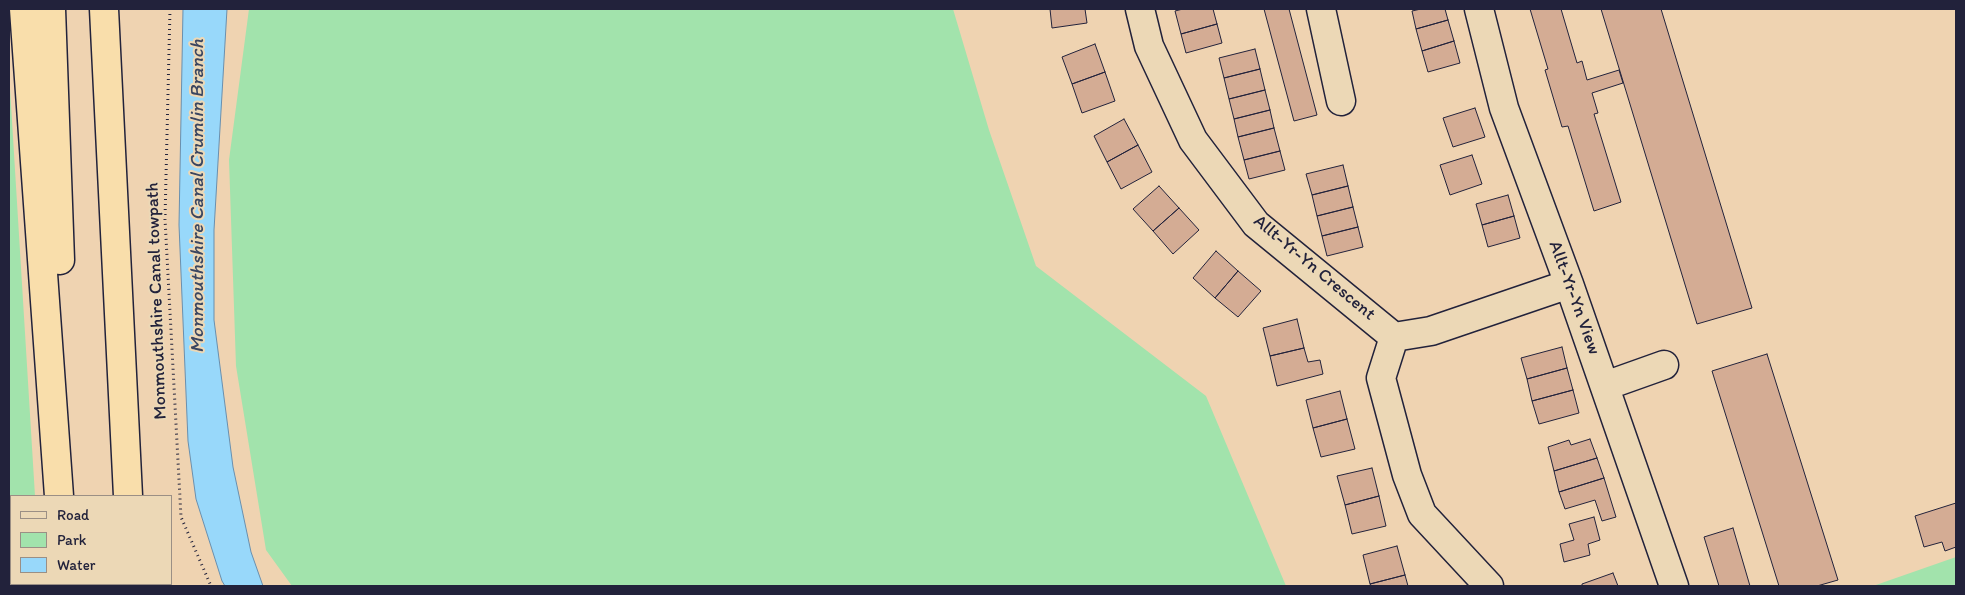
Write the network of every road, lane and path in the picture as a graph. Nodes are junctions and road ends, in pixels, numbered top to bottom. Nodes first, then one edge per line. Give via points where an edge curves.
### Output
1 (24, 9) edge
2 (51, 9) edge
3 (104, 9) edge
4 (170, 9) edge
5 (1140, 9) edge
6 (1320, 9) edge
7 (1479, 9) edge
8 (1341, 101) dead end
9 (1570, 284) junction
10 (1394, 337) junction
11 (1664, 366) dead end
12 (1605, 386) junction
13 (60, 495) edge
14 (68, 495) edge
15 (128, 495) edge
16 (211, 586) edge
17 (1489, 586) edge
18 (1674, 586) edge

1 - 13 highway
2 - 14 highway
3 - 15 highway
4 - 16 path, Monmouthshire Canal towpath via 165,219 181,517
5 - 10 street, Allt-Yr-Yn Crescent via 1149,46 1194,140 1256,224
6 - 8 street
7 - 9 street, Allt-Yr-Yn View via 1504,108
9 - 10 street via 1431,331
9 - 12 street, Allt-Yr-Yn View
10 - 17 street via 1382,378 1406,475 1422,514
11 - 12 street
12 - 18 street, Allt-Yr-Yn View

